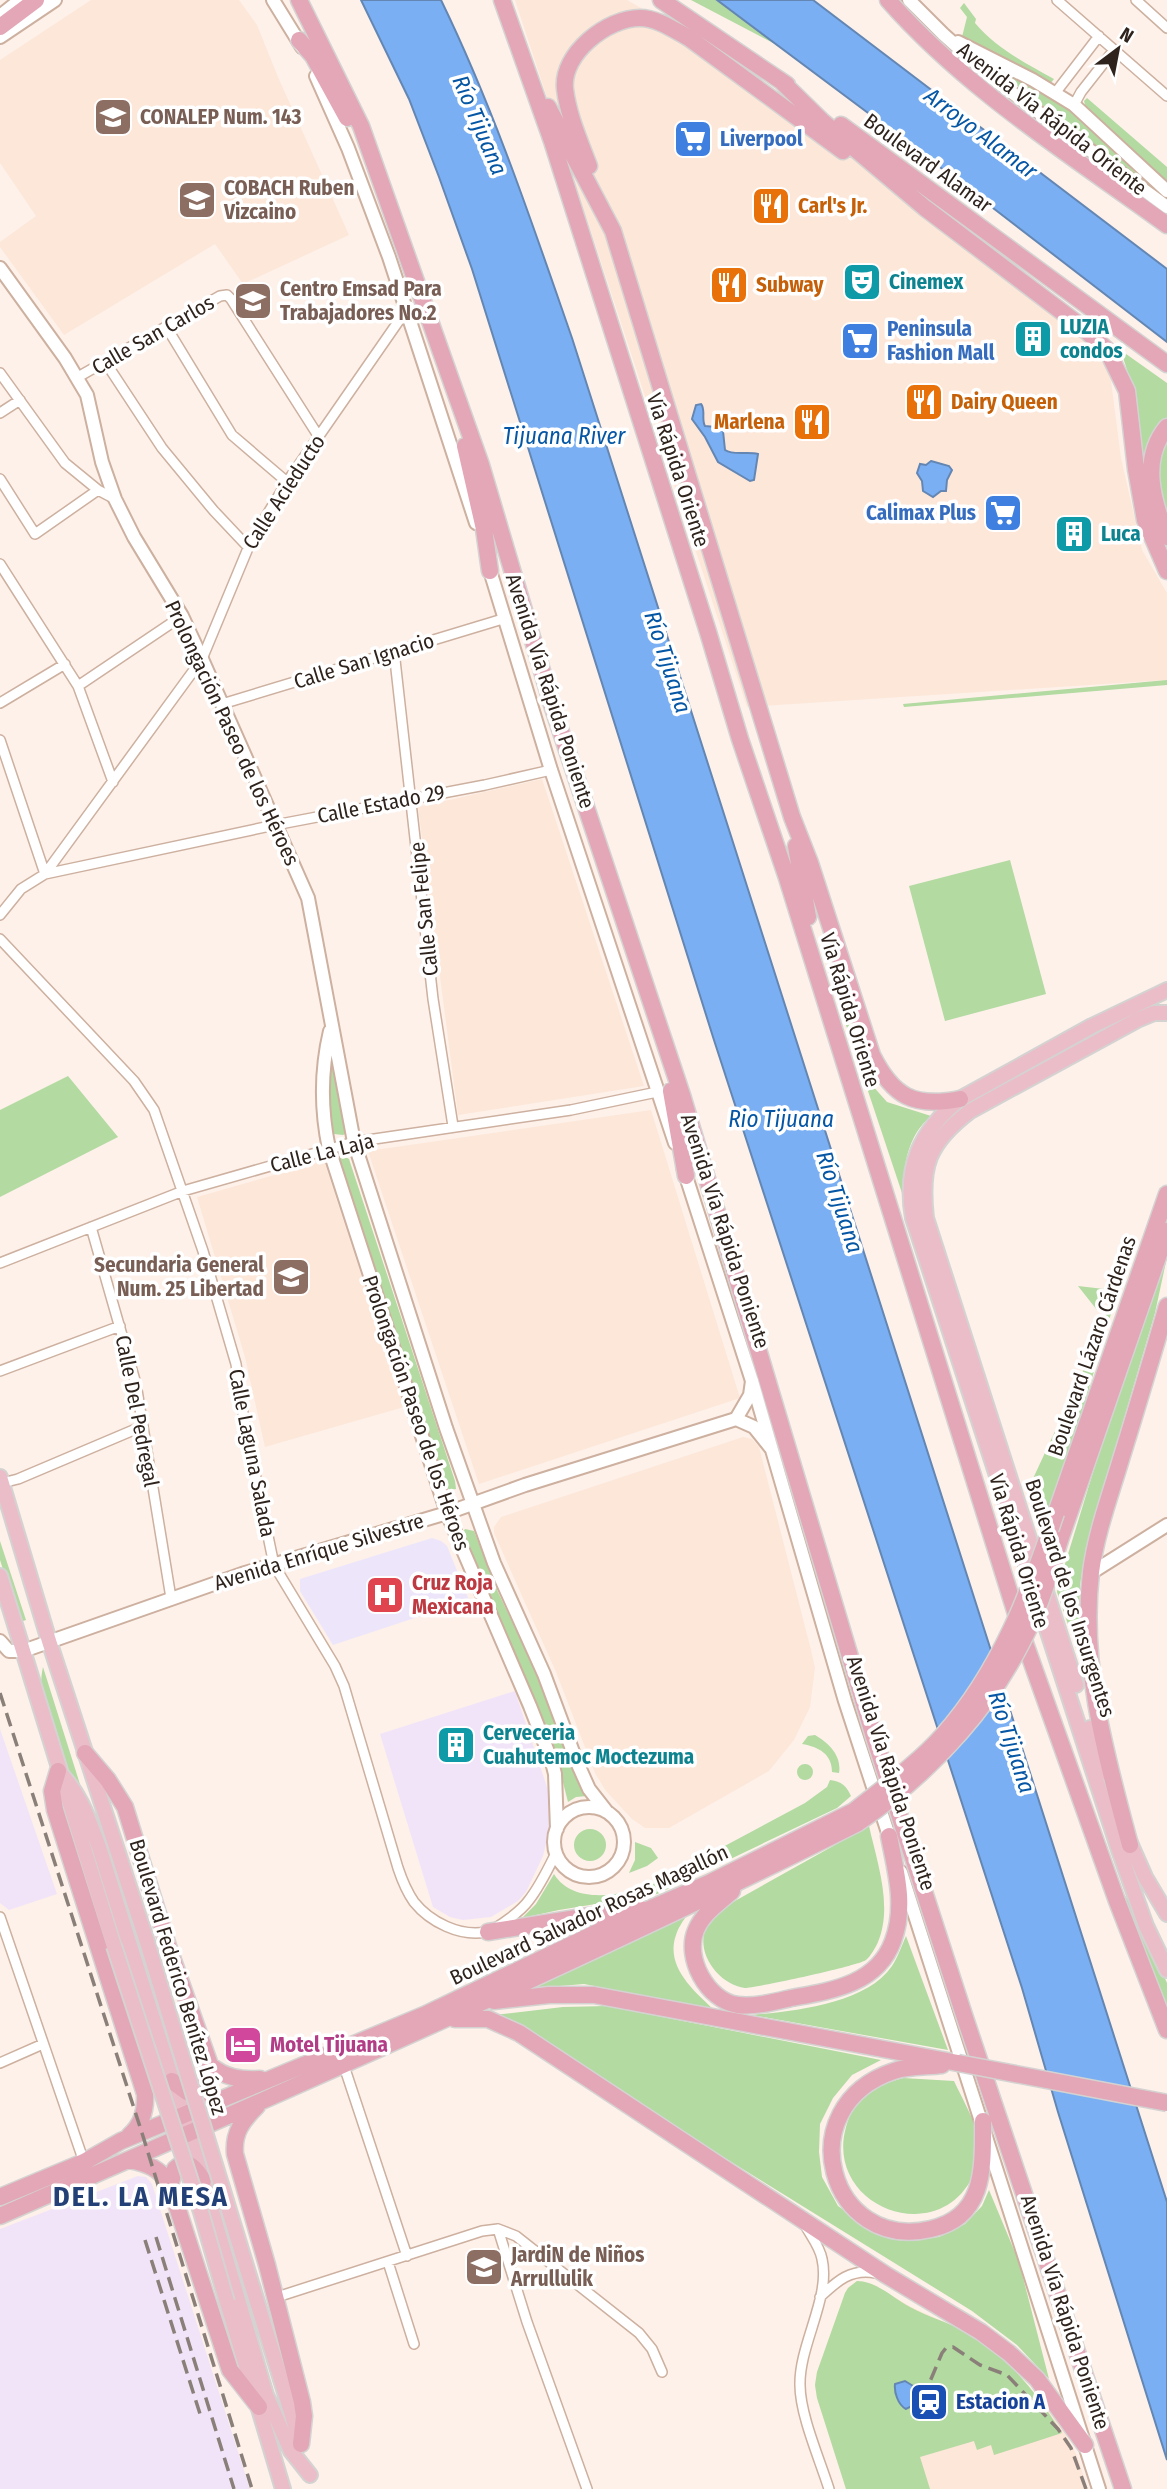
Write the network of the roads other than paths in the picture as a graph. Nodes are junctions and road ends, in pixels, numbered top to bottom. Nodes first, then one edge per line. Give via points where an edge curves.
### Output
1 (36, 0) edge
2 (55, 0) edge
3 (273, 0) edge
4 (299, 0) edge
5 (502, 0) edge
6 (661, 0) edge
7 (888, 0) edge
8 (909, 0) edge
9 (1057, 0) edge
10 (1136, 0) edge
11 (20, 6) edge
12 (0, 16) edge
13 (0, 27) edge
14 (1167, 28) edge
15 (943, 34) junction
16 (1099, 36) junction
17 (0, 37) edge
18 (299, 40) junction
19 (1114, 50) junction
20 (525, 63) junction
21 (780, 80) junction
22 (1056, 92) junction
23 (1167, 96) edge
24 (1074, 105) junction
25 (378, 170) junction
26 (1167, 191) edge
27 (1167, 207) edge
28 (925, 208) junction
29 (1167, 225) edge
30 (613, 231) junction
31 (961, 236) junction
32 (0, 268) edge
33 (407, 309) junction
34 (167, 328) junction
35 (106, 363) junction
36 (1167, 365) edge
37 (0, 373) edge
38 (78, 377) junction
39 (454, 388) junction
40 (20, 400) junction
41 (0, 414) edge
42 (1167, 427) edge
43 (319, 437) junction
44 (0, 480) edge
45 (288, 482) junction
46 (98, 490) junction
47 (115, 499) junction
48 (1167, 537) edge
49 (248, 547) junction
50 (0, 564) edge
51 (490, 570) junction
52 (1167, 571) edge
53 (182, 616) junction
54 (506, 618) junction
55 (394, 651) junction
56 (202, 659) junction
57 (65, 664) junction
58 (78, 687) junction
59 (0, 703) edge
60 (222, 704) junction
61 (0, 740) edge
62 (551, 770) junction
63 (113, 782) junction
64 (412, 798) junction
65 (792, 817) junction
66 (275, 825) junction
67 (46, 874) junction
68 (0, 915) edge
69 (0, 939) edge
70 (816, 971) junction
71 (1167, 990) edge
72 (652, 1007) junction
73 (1167, 1013) edge
74 (1092, 1026) junction
75 (331, 1027) junction
76 (1096, 1043) junction
77 (657, 1092) junction
78 (960, 1099) junction
79 (453, 1126) junction
80 (354, 1142) junction
81 (329, 1149) junction
82 (686, 1176) junction
83 (183, 1191) junction
84 (1167, 1194) edge
85 (91, 1227) junction
86 (1167, 1231) edge
87 (0, 1263) edge
88 (1167, 1306) edge
89 (120, 1326) junction
90 (0, 1371) edge
91 (752, 1381) junction
92 (736, 1419) junction
93 (143, 1426) junction
94 (771, 1448) junction
95 (1, 1480) edge
96 (472, 1504) junction
97 (447, 1513) junction
98 (1056, 1513) joint
99 (1167, 1525) edge
100 (1060, 1540) joint
101 (274, 1565) junction
102 (1091, 1573) junction
103 (0, 1576) edge
104 (171, 1598) junction
105 (0, 1641) edge
106 (49, 1642) junction
107 (23, 1651) junction
108 (85, 1753) junction
109 (58, 1771) junction
110 (607, 1812) junction
111 (856, 1817) junction
112 (557, 1829) junction
113 (889, 1836) junction
114 (1130, 1845) junction
115 (556, 1853) junction
116 (750, 1877) junction
117 (663, 1904) junction
118 (1167, 1913) edge
119 (0, 1917) edge
120 (2, 1929) edge
121 (488, 1932) junction
122 (1167, 1970) edge
123 (478, 2003) junction
124 (442, 2021) junction
125 (1167, 2030) edge
126 (44, 2044) junction
127 (205, 2055) junction
128 (0, 2063) edge
129 (958, 2063) junction
130 (344, 2066) junction
131 (270, 2078) junction
132 (172, 2081) junction
133 (260, 2102) junction
134 (1167, 2103) edge
135 (183, 2116) junction
136 (983, 2121) junction
137 (189, 2133) junction
138 (121, 2141) junction
139 (128, 2160) junction
140 (84, 2162) junction
141 (203, 2180) junction
142 (170, 2185) junction
143 (0, 2197) edge
144 (0, 2216) edge
145 (802, 2218) junction
146 (498, 2230) junction
147 (407, 2256) junction
148 (388, 2262) junction
149 (886, 2275) junction
150 (820, 2297) junction
151 (274, 2298) junction
152 (414, 2344) dead end
153 (662, 2372) dead end
154 (259, 2407) junction
155 (301, 2444) junction
156 (1085, 2445) junction
157 (313, 2482) edge
158 (283, 2489) edge
159 (587, 2489) edge
160 (829, 2489) edge
161 (1099, 2489) edge
162 (1123, 2489) edge

1 - 11 highway
2 - 17 street
3 - 18 street, Avenida Vía Rápida Poniente
4 - 25 highway, Avenida Vía Rápida Poniente via 348,96
5 - 20 highway, Vía Rápida Oriente
6 - 21 highway, Boulevard Alamar
7 - 29 highway via 954,66
8 - 15 street, Avenida Vía Rápida Oriente
9 - 16 street
10 - 14 street
11 - 12 street
11 - 13 highway
15 - 22 street
15 - 27 street, Avenida Vía Rápida Oriente via 992,78
16 - 19 street
16 - 22 street
18 - 25 highway via 313,56
18 - 33 street, Avenida Vía Rápida Poniente via 348,148
19 - 23 street
19 - 24 street
20 - 30 highway
20 - 70 highway, Vía Rápida Oriente
21 - 28 highway
21 - 36 highway, Boulevard Alamar
22 - 24 street
24 - 26 street
25 - 39 highway, Avenida Vía Rápida Poniente
28 - 30 highway via 689,38 663,23 641,18 606,27 582,45 568,68 564,87
28 - 31 highway
30 - 65 highway
31 - 36 highway via 1103,330
31 - 52 highway via 1107,350 1127,391 1145,520
32 - 38 street, Prolongación Paseo de los Héroes
33 - 43 street, Calle Acieducto
33 - 51 street, Avenida Vía Rápida Poniente
34 - 35 street, Calle San Carlos
34 - 43 street, Calle San Carlos via 220,296 229,297
34 - 45 street via 232,435
35 - 38 street, Calle San Carlos
35 - 49 street via 162,448
37 - 40 street
38 - 47 street, Prolongación Paseo de los Héroes via 92,411
39 - 51 highway
39 - 72 highway, Avenida Vía Rápida Poniente
40 - 41 street
40 - 46 street via 65,463
42 - 48 highway via 1155,444 1151,468
43 - 45 street, Calle Acieducto
44 - 46 street via 35,534
45 - 49 street, Calle Acieducto
46 - 47 street
47 - 53 street, Prolongación Paseo de los Héroes
49 - 56 street, Calle Acieducto
50 - 57 street
51 - 54 street, Avenida Vía Rápida Poniente
53 - 56 street, Prolongación Paseo de los Héroes
53 - 58 street
54 - 55 street, Calle San Ignacio
54 - 62 street, Avenida Vía Rápida Poniente
55 - 60 street, Calle San Ignacio
55 - 64 street, Calle San Felipe
56 - 60 street, Prolongación Paseo de los Héroes
56 - 63 street, Calle Acieducto
57 - 58 street
57 - 59 street
58 - 63 street
60 - 66 street, Prolongación Paseo de los Héroes
61 - 67 street
62 - 64 street, Calle Estado 29
62 - 77 street, Avenida Vía Rápida Poniente
63 - 67 street, Calle Acieducto
64 - 66 street, Calle Estado 29
64 - 79 street, Calle San Felipe via 433,999
65 - 70 highway
65 - 78 highway via 883,1076 904,1096 917,1101
66 - 67 street, Calle Estado 29
66 - 75 street, Prolongación Paseo de los Héroes via 311,906
67 - 68 street, Calle Acieducto via 21,889
69 - 83 street, Calle Laguna Salada via 150,1101
70 - 125 highway, Vía Rápida Oriente via 1027,1646
71 - 74 main road, Boulevard de los Insurgentes
72 - 82 highway
72 - 162 highway, Avenida Vía Rápida Poniente via 874,1737
73 - 76 main road, Boulevard de los Insurgentes via 1137,1020
74 - 76 main road
74 - 78 main road, Boulevard de los Insurgentes
75 - 80 street, Prolongación Paseo de los Héroes
75 - 81 street, Prolongación Paseo de los Héroes via 324,1067
76 - 114 main road, Boulevard de los Insurgentes via 970,1111 948,1129 928,1158 924,1199 942,1272
77 - 79 street, Calle La Laja via 571,1110
77 - 82 street, Avenida Vía Rápida Poniente
78 - 122 main road, Boulevard de los Insurgentes via 933,1124 917,1155 910,1182 913,1218 1124,1862
79 - 80 street, Calle La Laja
80 - 81 street, Calle La Laja
80 - 96 street, Prolongación Paseo de los Héroes
81 - 83 street, Calle La Laja
81 - 97 street, Prolongación Paseo de los Héroes
82 - 91 street, Avenida Vía Rápida Poniente
83 - 85 street, Calle La Laja
83 - 101 street, Calle Laguna Salada via 236,1364
84 - 98 highway, Boulevard Lázaro Cárdenas
85 - 87 street, Calle La Laja
85 - 89 street, Calle Del Pedregal
86 - 100 highway, Boulevard Lázaro Cárdenas
88 - 102 highway via 1099,1530
89 - 90 street
89 - 93 street, Calle Del Pedregal
91 - 92 street via 750,1395
91 - 94 street, Avenida Vía Rápida Poniente
92 - 94 street via 754,1427
92 - 96 street, Avenida Enríque Silvestre
93 - 95 street via 18,1479
93 - 104 street, Calle Del Pedregal
94 - 113 street, Avenida Vía Rápida Poniente
95 - 106 main road, Boulevard Federico Benítez López
96 - 97 street, Avenida Enríque Silvestre
96 - 110 street, Prolongación Paseo de los Héroes via 576,1760 589,1789
97 - 101 street, Avenida Enríque Silvestre
97 - 112 street, Prolongación Paseo de los Héroes via 544,1739 555,1774
98 - 111 highway, Boulevard Salvador Rosas Magallón, bridge via 1012,1632 966,1706 943,1735
99 - 102 street
100 - 111 highway, Boulevard Salvador Rosas Magallón, bridge via 1034,1616 995,1688 921,1774 901,1792
101 - 104 street, Avenida Enríque Silvestre
101 - 121 street, Calle Laguna Salada via 344,1686 408,1893 440,1924
102 - 114 highway via 1094,1691
103 - 107 main road
104 - 106 street, Avenida Enríque Silvestre
105 - 107 street via 9,1651
106 - 107 street, Avenida Enríque Silvestre
106 - 108 main road, Boulevard Federico Benítez López
107 - 109 main road
108 - 127 highway via 125,1807
108 - 155 main road, Boulevard Federico Benítez López, bridge
109 - 132 main road via 83,1804 99,1847
109 - 138 highway via 52,1791 55,1810 145,2094 145,2113
109 - 154 main road, bridge
110 - 112 street via 578,1809
110 - 115 street via 624,1835 615,1866 586,1877 568,1869
111 - 116 highway, Boulevard Salvador Rosas Magallón
111 - 117 highway, Boulevard Salvador Rosas Magallón
112 - 115 street
113 - 116 highway via 900,1914 892,1943 872,1972 825,1992 736,2005 708,1987 694,1961 695,1931 703,1917
113 - 136 street, Avenida Vía Rápida Poniente
114 - 118 main road, Boulevard de los Insurgentes
115 - 121 street via 530,1899
116 - 123 highway, Boulevard Salvador Rosas Magallón
117 - 121 highway
117 - 131 highway, Boulevard Salvador Rosas Magallón via 424,2015
119 - 120 street
120 - 126 street
123 - 124 highway, Boulevard Salvador Rosas Magallón
123 - 129 highway via 594,1995
124 - 130 highway, Boulevard Salvador Rosas Magallón
124 - 145 highway via 478,2017 503,2024
126 - 128 street
126 - 140 street
127 - 131 highway via 210,2065 228,2077
127 - 132 highway via 209,2077 200,2090 187,2092
129 - 134 highway, bridge
129 - 136 highway via 896,2070 851,2099 832,2136 835,2175 850,2203 881,2226 901,2232 935,2228 962,2214 977,2191 983,2167
130 - 133 highway, Boulevard Salvador Rosas Magallón
130 - 147 street
131 - 135 highway, Boulevard Salvador Rosas Magallón
132 - 135 main road
133 - 137 highway, Boulevard Salvador Rosas Magallón
133 - 151 highway via 239,2128 234,2143
135 - 137 main road
135 - 138 highway, Boulevard Salvador Rosas Magallón
136 - 156 street, Avenida Vía Rápida Poniente
137 - 139 highway, Boulevard Salvador Rosas Magallón
137 - 141 main road
138 - 140 highway, Boulevard Salvador Rosas Magallón
139 - 142 highway via 151,2165
139 - 144 highway, Boulevard Salvador Rosas Magallón
140 - 143 highway, Boulevard Salvador Rosas Magallón
141 - 142 highway via 197,2169 185,2164 174,2169
141 - 157 main road via 267,2395 292,2451
142 - 154 highway via 230,2371
145 - 149 highway
145 - 150 street via 822,2257
146 - 147 street
146 - 153 street via 516,2236 639,2333
146 - 159 street
147 - 148 street
148 - 151 street
148 - 152 street
149 - 150 street via 855,2272
149 - 156 highway via 1009,2353 1037,2379
150 - 160 street via 804,2351 800,2386
151 - 155 highway via 302,2402
154 - 158 main road
155 - 157 main road, Boulevard Federico Benítez López
156 - 161 street, Avenida Vía Rápida Poniente

